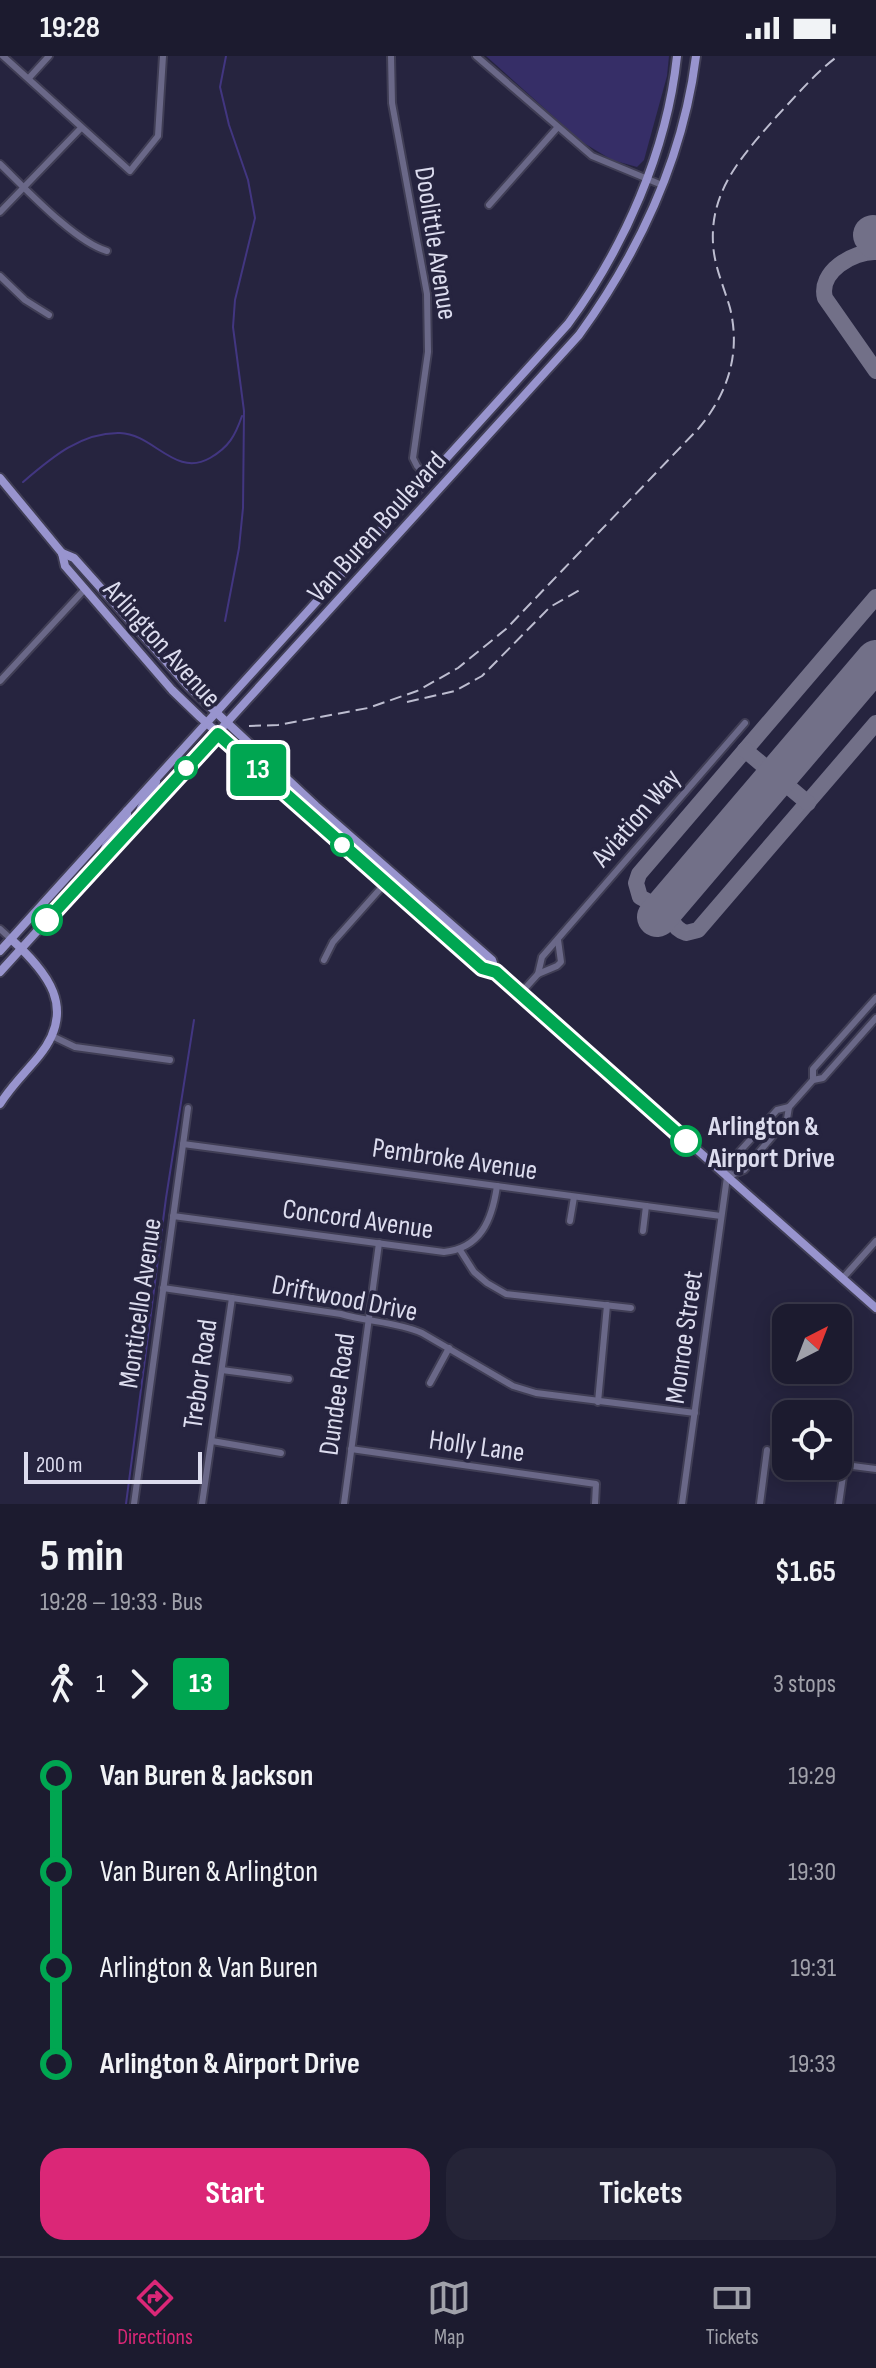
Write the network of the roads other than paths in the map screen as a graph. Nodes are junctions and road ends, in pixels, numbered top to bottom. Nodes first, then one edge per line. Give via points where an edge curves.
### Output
1 (3, 56) edge
2 (49, 56) edge
3 (163, 56) edge
4 (391, 56) edge
5 (476, 56) edge
6 (677, 56) edge
7 (696, 56) edge
8 (29, 78) junction
9 (81, 128) junction
10 (557, 128) junction
11 (0, 164) edge
12 (646, 179) junction
13 (662, 185) junction
14 (24, 187) junction
15 (489, 205) dead end
16 (0, 212) edge
17 (107, 251) dead end
18 (0, 276) edge
19 (49, 315) dead end
20 (0, 478) edge
21 (430, 479) junction
22 (62, 553) junction
23 (85, 589) junction
24 (117, 609) junction
25 (0, 681) edge
26 (216, 713) junction
27 (206, 723) junction
28 (745, 723) dead end
29 (228, 724) junction
30 (218, 734) junction
31 (157, 778) junction
32 (127, 811) junction
33 (138, 820) junction
34 (99, 863) junction
35 (394, 873) junction
36 (385, 883) junction
37 (0, 929) edge
38 (11, 939) junction
39 (558, 940) junction
40 (22, 949) junction
41 (0, 951) edge
42 (324, 960) dead end
43 (0, 972) edge
44 (496, 972) junction
45 (538, 974) junction
46 (520, 994) junction
47 (876, 998) edge
48 (876, 1018) edge
49 (52, 1036) junction
50 (170, 1060) dead end
51 (813, 1080) junction
52 (0, 1104) edge
53 (789, 1107) junction
54 (188, 1108) dead end
55 (183, 1144) junction
56 (727, 1177) junction
57 (497, 1186) junction
58 (574, 1197) junction
59 (646, 1206) junction
60 (173, 1216) junction
61 (721, 1216) junction
62 (570, 1221) dead end
63 (643, 1231) dead end
64 (876, 1241) edge
65 (379, 1243) junction
66 (460, 1250) junction
67 (843, 1278) junction
68 (163, 1288) junction
69 (232, 1298) junction
70 (607, 1305) junction
71 (631, 1308) dead end
72 (876, 1308) edge
73 (368, 1322) junction
74 (449, 1348) junction
75 (222, 1370) junction
76 (289, 1379) dead end
77 (430, 1383) dead end
78 (598, 1402) junction
79 (695, 1413) junction
80 (212, 1441) junction
81 (351, 1449) junction
82 (767, 1450) dead end
83 (281, 1453) dead end
84 (852, 1466) edge
85 (876, 1469) edge
86 (843, 1480) edge
87 (137, 1504) edge
88 (202, 1504) edge
89 (344, 1504) edge
90 (595, 1504) edge
91 (682, 1504) edge
92 (760, 1504) edge
93 (839, 1504) edge

1 - 8 street
2 - 8 street
3 - 9 street via 158,136 130,171
4 - 21 street, Doolittle Avenue via 392,103 429,323 413,458
5 - 10 street
6 - 12 main road, Van Buren Boulevard
7 - 13 main road, Van Buren Boulevard
8 - 9 street
9 - 14 street
10 - 12 street via 594,157
10 - 15 street
11 - 14 street
12 - 13 street
12 - 21 main road, Van Buren Boulevard via 625,233 584,302
13 - 29 main road, Van Buren Boulevard via 633,252 579,335
14 - 16 street
14 - 17 street via 72,230
18 - 19 street
20 - 22 main road, Arlington Avenue
21 - 26 main road, Van Buren Boulevard
22 - 23 main road, Arlington Avenue via 65,566
22 - 24 main road, Arlington Avenue via 74,558
23 - 24 main road via 92,586
23 - 25 street
23 - 27 main road, Arlington Avenue
24 - 26 main road, Arlington Avenue
26 - 27 main road, Van Buren Boulevard
26 - 29 main road, Arlington Avenue
27 - 30 main road, Arlington Avenue
27 - 31 main road, Van Buren Boulevard
28 - 39 street, Aviation Way
29 - 30 main road, Van Buren Boulevard
29 - 35 main road, Arlington Avenue
30 - 33 main road, Van Buren Boulevard
30 - 36 main road, Arlington Avenue
31 - 32 main road, Van Buren Boulevard
31 - 33 main road
32 - 34 main road via 127,822
32 - 38 main road, Van Buren Boulevard
33 - 34 main road, Van Buren Boulevard
34 - 40 main road, Van Buren Boulevard
35 - 36 street
35 - 44 main road, Arlington Avenue via 492,960
36 - 42 street via 333,942
36 - 44 main road, Arlington Avenue via 482,968
37 - 38 street
38 - 40 main road
38 - 41 main road, Van Buren Boulevard
39 - 45 street, Aviation Way via 542,957
39 - 45 street, Aviation Way via 561,962
40 - 43 main road, Van Buren Boulevard
40 - 49 main road via 43,971 53,993
44 - 46 main road, Arlington Avenue
45 - 46 street, Aviation Way
46 - 56 main road, Arlington Avenue
47 - 51 street via 813,1069
48 - 51 street via 823,1078
49 - 50 street via 75,1047
49 - 52 main road
51 - 53 street
53 - 56 street via 787,1119 744,1170
53 - 56 street via 777,1110 732,1160
54 - 55 street, Monticello Avenue
55 - 57 street, Pembroke Avenue
55 - 60 street, Monticello Avenue
56 - 61 street, Monroe Street
56 - 67 main road, Arlington Avenue
57 - 58 street, Pembroke Avenue
57 - 66 street, Concord Avenue via 487,1226
58 - 59 street, Pembroke Avenue
58 - 62 street
59 - 61 street, Pembroke Avenue
59 - 63 street
60 - 65 street, Concord Avenue
60 - 68 street, Monticello Avenue
61 - 79 street, Monroe Street
64 - 67 street
65 - 66 street, Concord Avenue
65 - 73 street, Dundee Road
66 - 70 street via 474,1272 506,1294
67 - 72 main road, Arlington Avenue
68 - 69 street, Driftwood Drive
68 - 87 street, Monticello Avenue
69 - 73 street, Driftwood Drive
69 - 75 street, Trebor Road
70 - 71 street
70 - 78 street
73 - 74 street, Driftwood Drive via 407,1326
73 - 81 street, Dundee Road
74 - 77 street
74 - 78 street, Driftwood Drive via 513,1386
75 - 76 street
75 - 80 street, Trebor Road
78 - 79 street, Driftwood Drive
79 - 91 street, Monroe Street
80 - 83 street
80 - 88 street, Trebor Road
81 - 89 street, Dundee Road
81 - 90 street, Holly Lane via 596,1484
82 - 92 street
84 - 85 street
86 - 93 street

